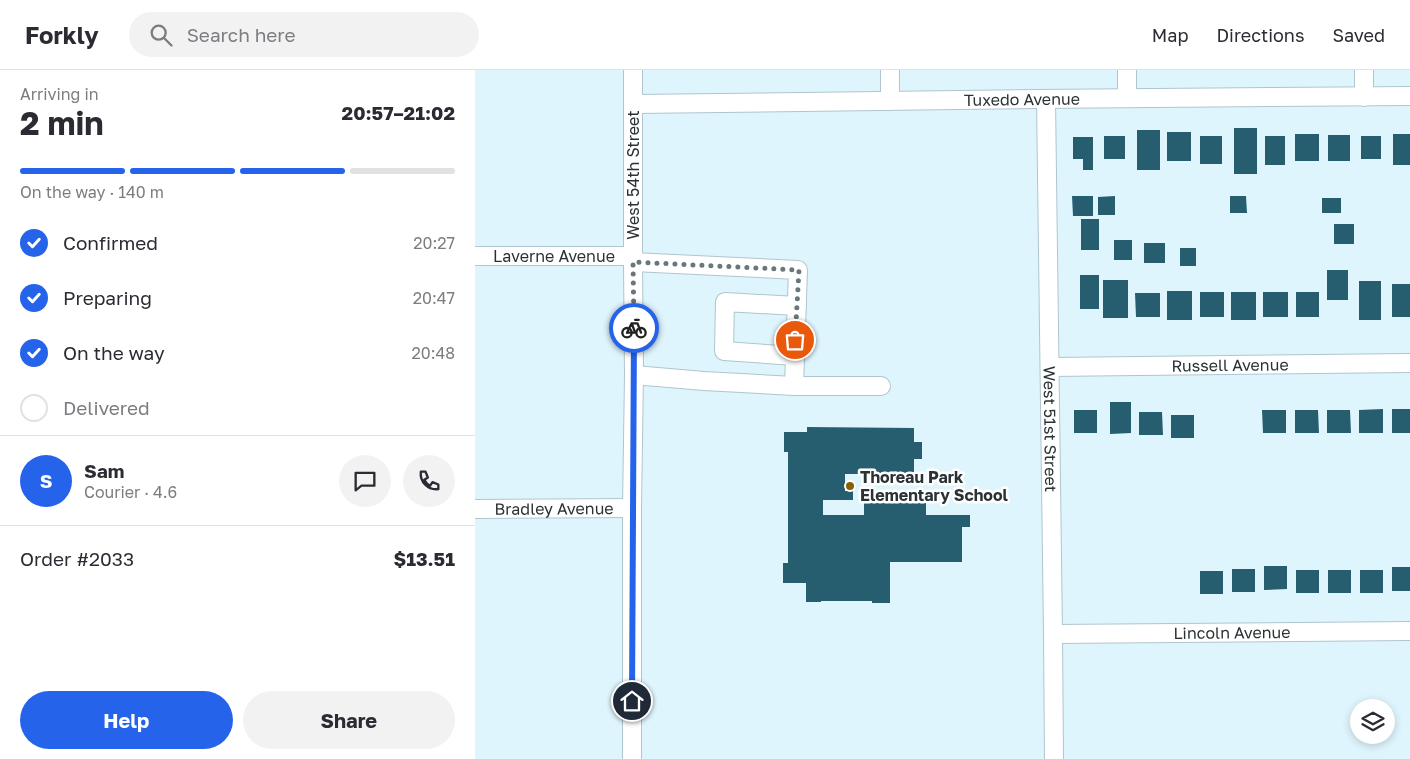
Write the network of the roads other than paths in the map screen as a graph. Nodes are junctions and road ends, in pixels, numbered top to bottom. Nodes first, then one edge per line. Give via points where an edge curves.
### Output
1 (633, 70) edge
2 (890, 70) edge
3 (1127, 70) edge
4 (1364, 70) edge
5 (1410, 96) edge
6 (1364, 97) junction
7 (1127, 98) junction
8 (1046, 99) junction
9 (890, 101) junction
10 (634, 104) junction
11 (475, 256) edge
12 (633, 259) junction
13 (797, 306) junction
14 (795, 356) junction
15 (1410, 363) edge
16 (1050, 367) junction
17 (634, 375) junction
18 (794, 386) junction
19 (881, 386) dead end
20 (632, 508) junction
21 (475, 509) edge
22 (1410, 631) edge
23 (1053, 634) junction
24 (632, 759) edge
25 (1054, 759) edge

1 - 10 street, West 54th Street
2 - 9 street
3 - 7 street
4 - 6 street
5 - 6 street, Tuxedo Avenue
6 - 7 street, Tuxedo Avenue
7 - 8 street, Tuxedo Avenue
8 - 9 street, Tuxedo Avenue
8 - 16 street, West 51st Street
9 - 10 street, Tuxedo Avenue
10 - 12 street, West 54th Street
11 - 12 street, Laverne Avenue
12 - 13 street, Laverne Avenue via 799,270
12 - 17 street, West 54th Street
13 - 14 street
13 - 14 street via 725,302 724,350
14 - 18 street
15 - 16 street, Russell Avenue
16 - 23 street, West 51st Street
17 - 18 street
17 - 20 street, West 54th Street
18 - 19 street
20 - 21 street, Bradley Avenue
20 - 24 street, West 54th Street
22 - 23 street, Lincoln Avenue
23 - 25 street, West 51st Street

